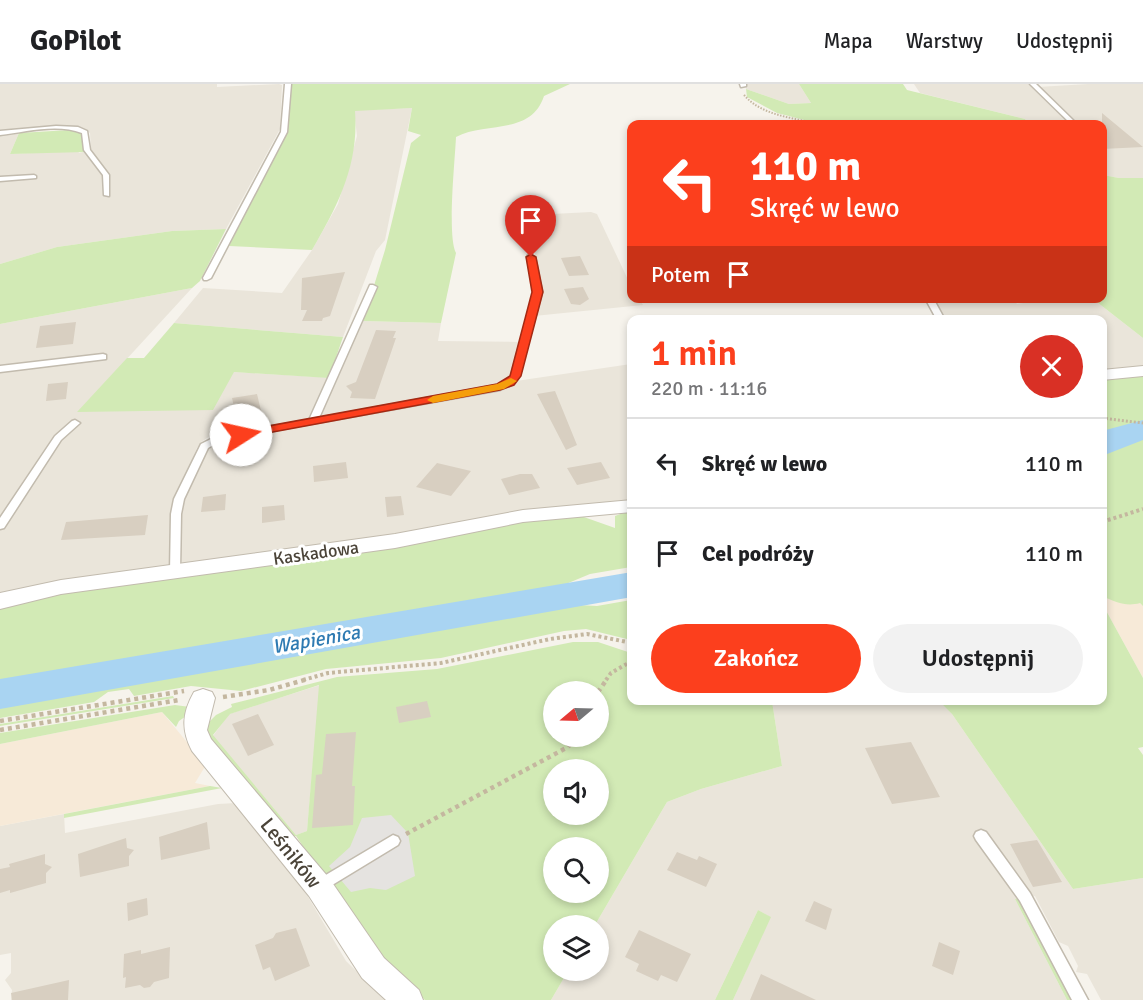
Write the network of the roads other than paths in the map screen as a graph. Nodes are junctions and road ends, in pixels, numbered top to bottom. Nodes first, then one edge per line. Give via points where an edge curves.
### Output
1 (288, 84) edge
2 (1033, 84) edge
3 (1070, 120) edge
4 (0, 133) edge
5 (34, 177) dead end
6 (0, 180) edge
7 (107, 195) dead end
8 (531, 257) dead end
9 (207, 278) dead end
10 (373, 287) dead end
11 (103, 357) dead end
12 (0, 369) edge
13 (1143, 371) edge
14 (1107, 375) edge
15 (313, 422) junction
16 (75, 423) dead end
17 (627, 506) edge
18 (0, 526) edge
19 (176, 572) junction
20 (0, 601) edge
21 (204, 698) road end
22 (981, 836) dead end
23 (393, 841) road end
24 (319, 886) junction
25 (408, 1000) edge
26 (1080, 1000) edge

1 - 9 lane via 284,132
2 - 3 lane
4 - 7 lane via 82,130 87,150 106,175
5 - 6 lane
8 - 15 lane via 537,292 515,376 510,382
10 - 15 lane
11 - 12 lane
13 - 14 street
15 - 19 lane via 219,438 204,446 179,500
16 - 18 lane via 58,438
17 - 19 street, Kaskadowa via 523,516 395,541
19 - 20 street, Kaskadowa via 61,587
21 - 24 street, Leśników via 195,730 201,744
22 - 26 lane via 1025,897
23 - 24 lane
24 - 25 street, Leśników via 373,968

